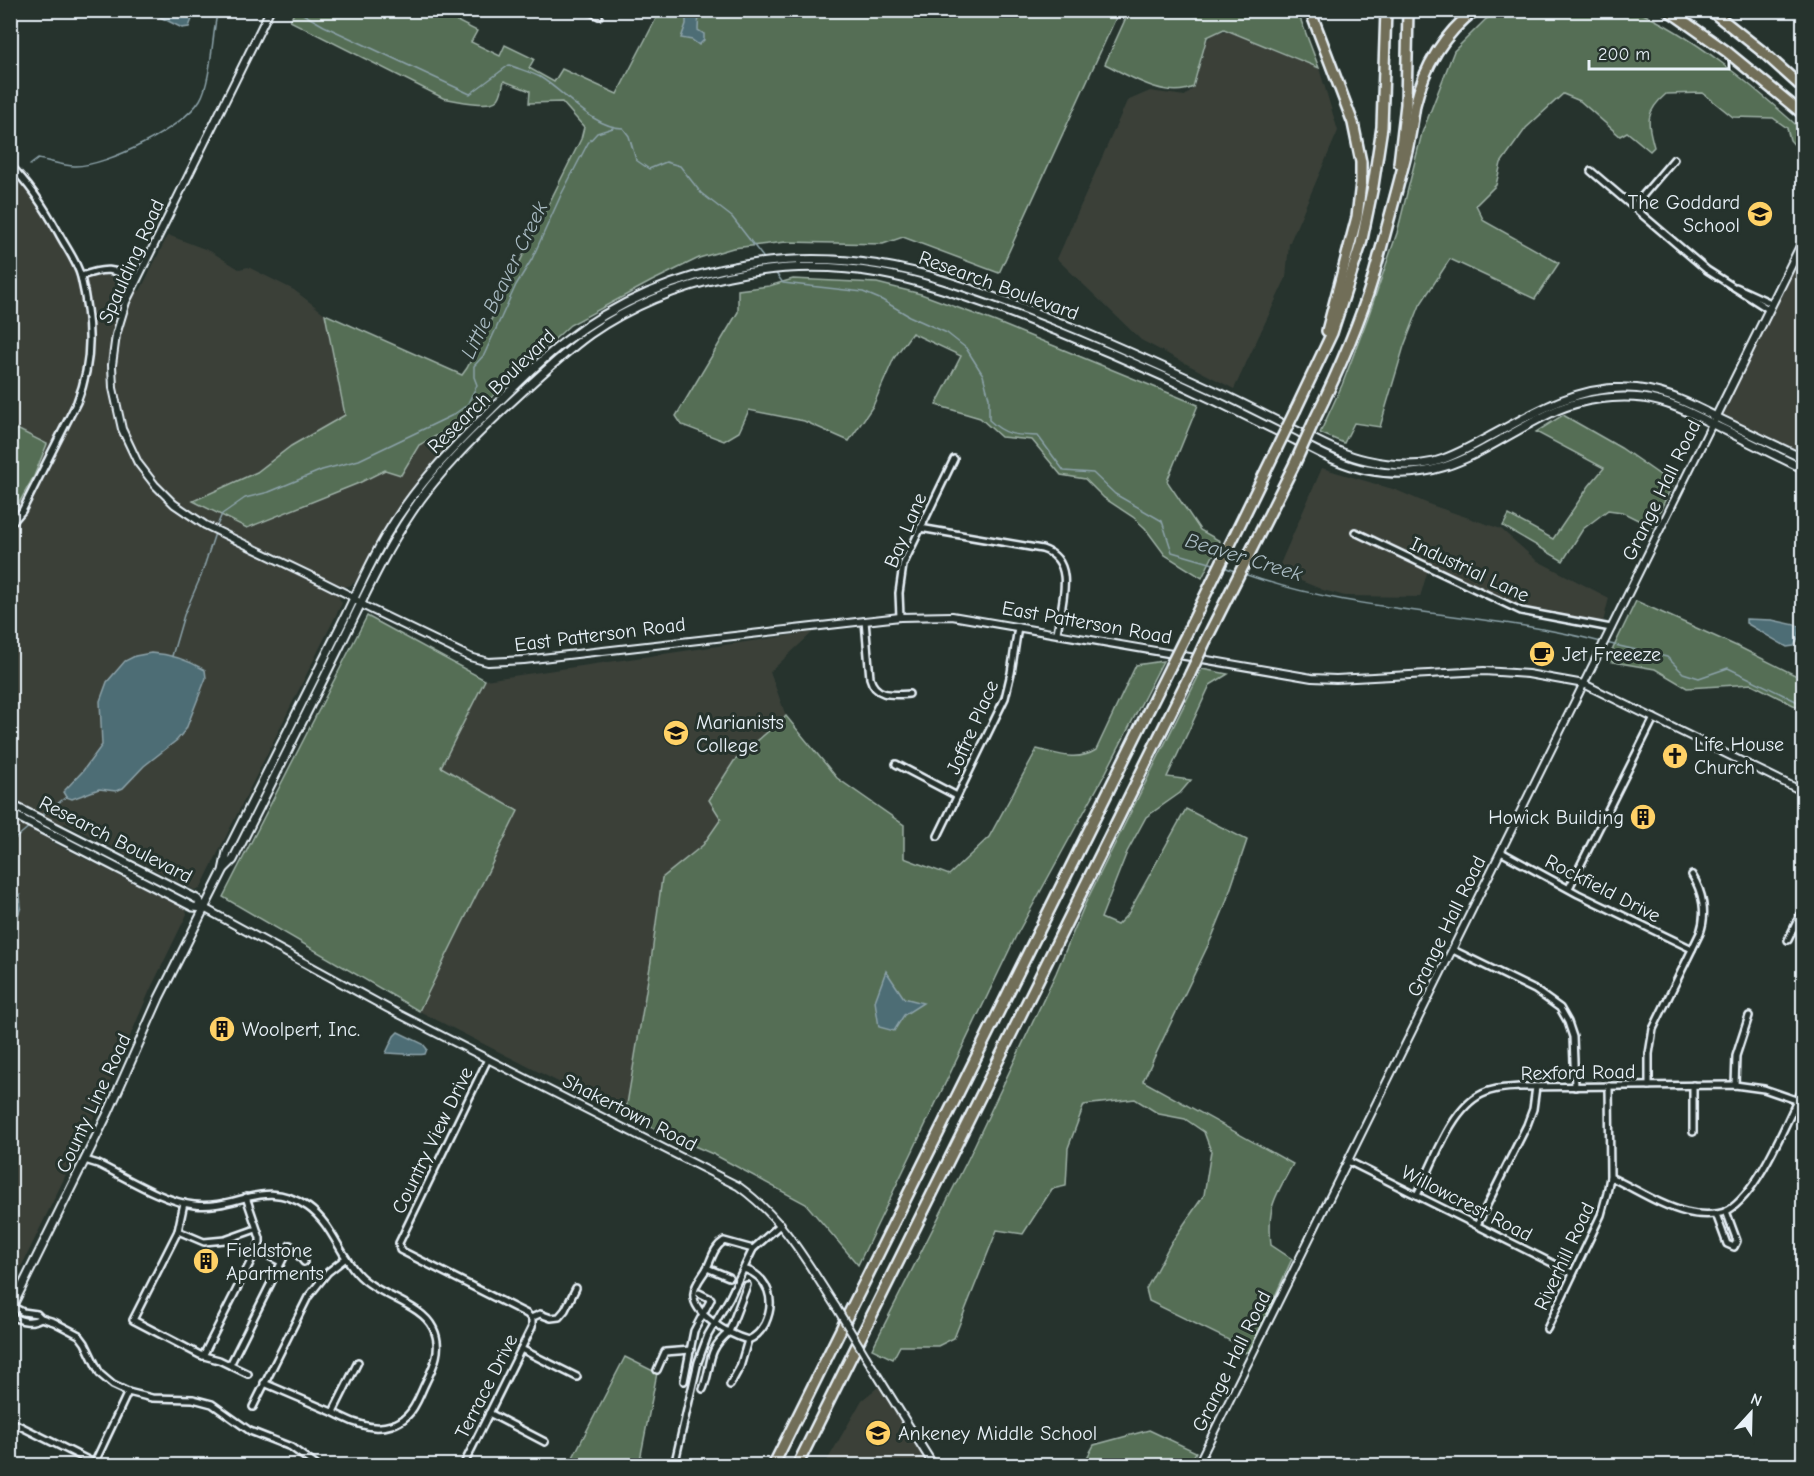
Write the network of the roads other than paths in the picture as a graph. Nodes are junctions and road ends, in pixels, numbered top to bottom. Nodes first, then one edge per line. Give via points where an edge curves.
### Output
1 (270, 10) edge
2 (587, 10) edge
3 (1310, 10) edge
4 (1380, 10) edge
5 (1386, 10) edge
6 (1408, 10) edge
7 (1475, 10) edge
8 (1668, 10) edge
9 (1678, 10) edge
10 (1710, 10) edge
11 (1718, 10) edge
12 (599, 16) dead end
13 (1385, 73) junction
14 (1803, 89) edge
15 (1803, 114) edge
16 (1674, 159) dead end
17 (10, 165) edge
18 (1591, 171) dead end
19 (1633, 207) junction
20 (1390, 213) junction
21 (1803, 239) edge
22 (81, 276) junction
23 (136, 281) junction
24 (1770, 306) junction
25 (1320, 361) junction
26 (1714, 420) junction
27 (954, 459) dead end
28 (1803, 459) edge
29 (1803, 468) edge
30 (10, 525) edge
31 (920, 528) junction
32 (1355, 532) dead end
33 (354, 599) junction
34 (361, 603) junction
35 (900, 617) junction
36 (865, 621) junction
37 (1018, 627) junction
38 (1611, 628) junction
39 (1057, 633) junction
40 (1584, 684) junction
41 (909, 694) dead end
42 (1654, 718) junction
43 (274, 759) junction
44 (282, 763) junction
45 (896, 764) dead end
46 (1803, 792) edge
47 (957, 796) junction
48 (10, 804) edge
49 (10, 813) edge
50 (938, 836) dead end
51 (1501, 852) junction
52 (223, 871) junction
53 (1692, 875) dead end
54 (1569, 888) junction
55 (1803, 907) edge
56 (204, 908) junction
57 (1788, 940) dead end
58 (1692, 949) junction
59 (1453, 950) junction
60 (1749, 1016) dead end
61 (488, 1059) junction
62 (1693, 1085) junction
63 (1735, 1085) junction
64 (1609, 1086) junction
65 (1649, 1086) junction
66 (1803, 1086) edge
67 (1536, 1087) junction
68 (1575, 1087) junction
69 (1796, 1100) junction
70 (1693, 1132) dead end
71 (85, 1160) junction
72 (1348, 1161) junction
73 (1610, 1178) junction
74 (1417, 1195) junction
75 (246, 1197) junction
76 (184, 1203) junction
77 (1726, 1211) junction
78 (1716, 1214) junction
79 (781, 1224) junction
80 (1477, 1226) junction
81 (256, 1229) junction
82 (178, 1231) junction
83 (753, 1249) junction
84 (257, 1250) junction
85 (1803, 1253) edge
86 (346, 1258) junction
87 (281, 1262) junction
88 (304, 1262) dead end
89 (707, 1268) junction
90 (1803, 1268) edge
91 (744, 1269) junction
92 (1572, 1273) junction
93 (729, 1277) dead end
94 (747, 1285) dead end
95 (576, 1288) dead end
96 (699, 1293) dead end
97 (12, 1309) edge
98 (703, 1315) junction
99 (10, 1316) edge
100 (41, 1318) junction
101 (532, 1318) junction
102 (714, 1323) junction
103 (1547, 1329) dead end
104 (729, 1332) junction
105 (748, 1340) junction
106 (521, 1350) junction
107 (691, 1350) junction
108 (203, 1356) junction
109 (358, 1362) dead end
110 (230, 1365) junction
111 (657, 1370) dead end
112 (248, 1374) dead end
113 (577, 1377) dead end
114 (684, 1381) dead end
115 (264, 1383) junction
116 (730, 1385) dead end
117 (703, 1389) dead end
118 (128, 1392) junction
119 (253, 1407) dead end
120 (333, 1412) junction
121 (489, 1413) junction
122 (10, 1421) edge
123 (545, 1442) dead end
124 (96, 1465) edge
125 (317, 1466) edge
126 (463, 1466) edge
127 (674, 1466) edge
128 (773, 1466) edge
129 (796, 1466) edge
130 (934, 1466) edge
131 (1197, 1466) edge

1 - 23 street, Spaulding Road
2 - 12 street
3 - 25 highway via 1353,123 1361,162 1357,217
4 - 13 highway
5 - 13 highway
6 - 20 highway via 1406,104
7 - 20 highway via 1442,44 1426,71
8 - 15 highway
9 - 15 highway via 1744,60
10 - 14 highway
11 - 14 highway via 1775,56
13 - 25 highway via 1382,127 1361,244
16 - 19 street
17 - 22 street via 47,212
18 - 19 street
19 - 24 street via 1707,270
20 - 129 highway, bridge via 1359,321 1341,366
21 - 24 main road, Grange Hall Road
22 - 23 street via 108,269
22 - 30 street via 90,328 84,385 33,492
23 - 33 street, Spaulding Road via 120,317 113,355 113,387 122,429 138,463 174,504 205,525
24 - 26 main road, Grange Hall Road
25 - 128 highway, bridge
26 - 28 main road, Research Boulevard
26 - 29 main road, Research Boulevard
26 - 33 main road, Research Boulevard via 1672,395 1643,389 1600,390 1556,401 1437,461 1394,465 1335,450 1116,346 942,279 866,262 823,259 744,264 663,287 607,313 544,359 450,449 419,487 385,536
26 - 34 main road, Research Boulevard via 1643,398 1595,399 1557,410 1456,463 1429,471 1389,473 1333,459 1138,365 922,283 830,268 749,273 689,287 625,314 591,333 546,369 481,431 428,490 394,540
26 - 38 street, Grange Hall Road
27 - 31 street, Bay Lane
31 - 35 street, Bay Lane via 901,571
31 - 39 street via 1052,553 1065,574
32 - 38 street, Industrial Lane via 1507,606
33 - 34 street, East Patterson Road
33 - 43 main road, Research Boulevard
34 - 36 street, East Patterson Road via 470,657 488,662
34 - 44 main road, Research Boulevard
35 - 36 street, East Patterson Road
35 - 37 street, East Patterson Road via 952,616
36 - 41 street via 873,686 884,694
37 - 39 street, East Patterson Road
37 - 47 street, Joffre Place via 1005,698
38 - 40 street, Grange Hall Road
39 - 40 street, East Patterson Road via 1312,678 1484,671
40 - 42 street, East Patterson Road
40 - 51 street, Grange Hall Road
42 - 46 street, East Patterson Road
42 - 54 street
43 - 44 main road
43 - 52 main road, Research Boulevard via 227,852
44 - 52 main road, Research Boulevard via 233,860
45 - 47 street
47 - 50 street, Joffre Place
48 - 56 main road, Research Boulevard via 197,899
49 - 56 main road, Research Boulevard via 193,907
51 - 54 street, Rockfield Drive
51 - 59 street, Grange Hall Road
52 - 56 main road, Research Boulevard
53 - 58 street via 1704,914
54 - 58 street, Rockfield Drive
55 - 57 street
56 - 61 street, Shakertown Road
56 - 71 main road, County Line Road
58 - 65 street via 1653,1029
59 - 68 street via 1535,990 1560,1008 1573,1037
59 - 72 street, Grange Hall Road
60 - 63 street via 1736,1056
61 - 79 street, Shakertown Road via 734,1183
61 - 101 street, Country View Drive via 402,1236 400,1250
62 - 63 street, Rexford Road
62 - 65 street, Rexford Road
62 - 70 street
63 - 69 street, Rexford Road via 1764,1089
64 - 65 street, Rexford Road
64 - 68 street, Rexford Road
64 - 73 street, Riverhill Road
66 - 69 street
67 - 68 street, Rexford Road
67 - 74 street, Rexford Road via 1494,1089 1468,1102
67 - 80 street via 1527,1125
69 - 77 street via 1757,1180
71 - 76 street
71 - 97 main road, County Line Road
72 - 74 street, Willowcrest Road
72 - 131 street, Grange Hall Road
73 - 78 street via 1675,1209
73 - 92 street, Riverhill Road via 1601,1215
74 - 80 street, Willowcrest Road
75 - 76 street via 221,1204
75 - 81 street
75 - 86 street via 273,1194 310,1208
76 - 82 street
77 - 78 street
77 - 78 street via 1737,1241 1734,1247 1727,1244
79 - 83 street
79 - 130 street, Shakertown Road, bridge
80 - 92 street, Willowcrest Road
81 - 82 street via 225,1240 204,1242
81 - 84 street via 260,1238
82 - 108 street via 133,1320
83 - 89 street via 724,1241 718,1244
83 - 91 street
84 - 87 street
84 - 108 street
85 - 90 street
86 - 115 street via 328,1272 308,1297
86 - 120 street via 371,1285 426,1317 437,1338 437,1354 413,1408 397,1423 387,1427 364,1426
87 - 88 street via 290,1245
87 - 110 street
89 - 93 street
89 - 98 street via 693,1297
91 - 102 street
91 - 105 street via 767,1287 771,1299 762,1328
92 - 103 street, Riverhill Road
94 - 104 street
95 - 101 street via 559,1317 540,1314
96 - 98 street via 711,1299
97 - 100 street
98 - 102 street
98 - 107 street via 694,1331
99 - 100 street via 29,1322
100 - 118 street via 79,1335 100,1374
101 - 106 street, Terrace Drive
102 - 104 street
102 - 127 street via 700,1354
104 - 105 street
104 - 117 street via 716,1343
105 - 116 street
106 - 113 street
106 - 121 street, Terrace Drive
107 - 111 street via 665,1352
107 - 114 street
108 - 110 street
109 - 120 street
110 - 112 street
115 - 119 street
115 - 120 street
118 - 124 street
118 - 125 street via 152,1398 193,1398 212,1404 250,1431 291,1447
121 - 123 street
121 - 126 street, Terrace Drive
122 - 124 street

